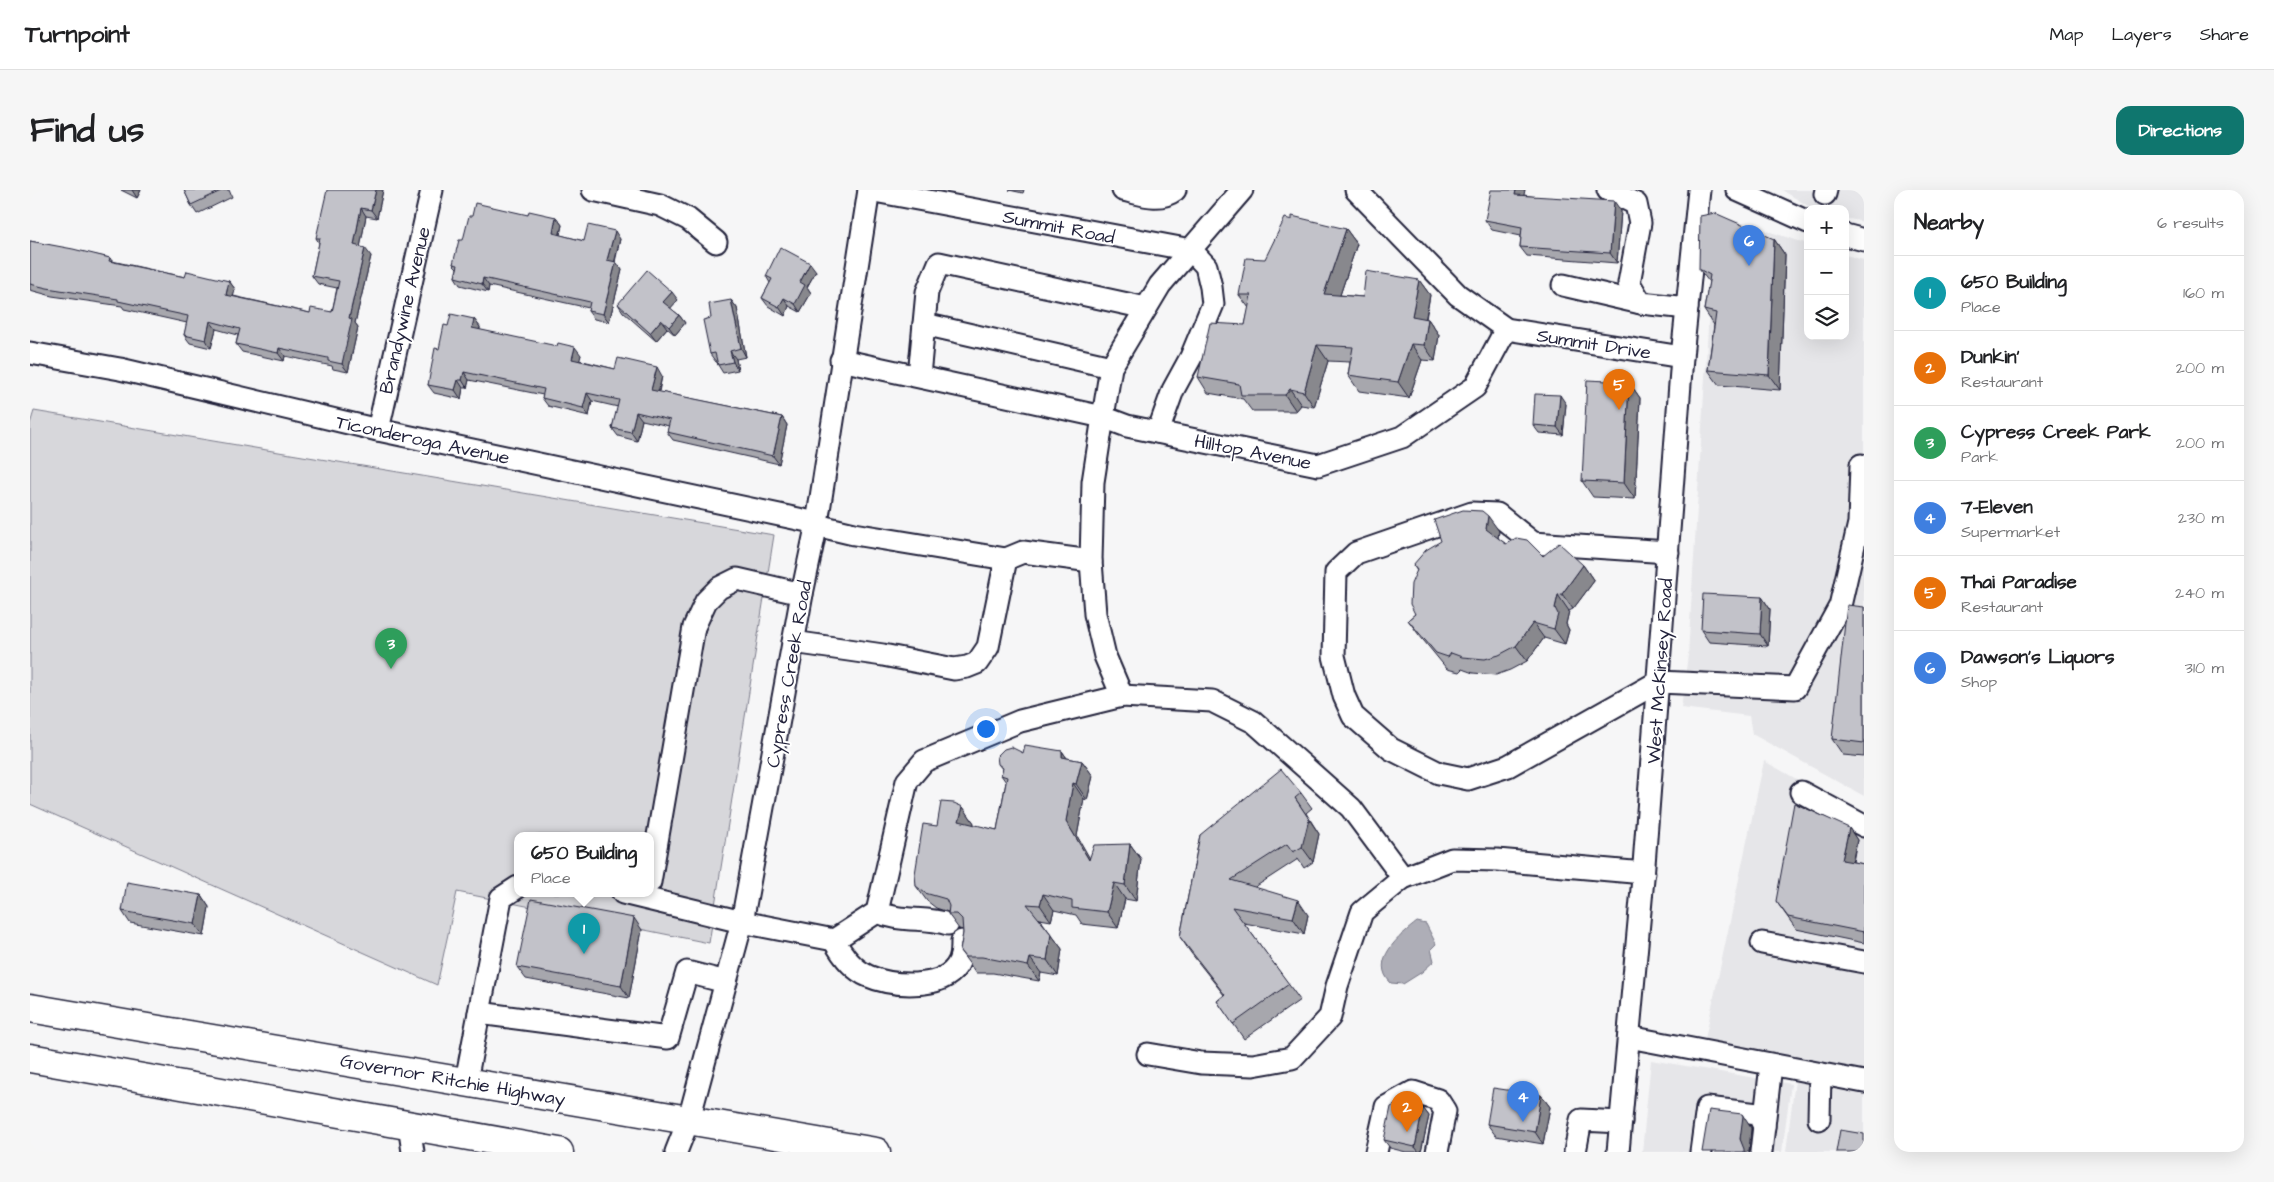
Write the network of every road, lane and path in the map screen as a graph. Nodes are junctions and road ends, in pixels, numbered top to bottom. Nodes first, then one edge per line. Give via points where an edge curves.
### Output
1 (432, 190) edge
2 (593, 190) edge
3 (869, 190) edge
4 (1123, 190) edge
5 (1175, 190) edge
6 (1242, 190) edge
7 (1356, 190) edge
8 (1608, 190) edge
9 (1698, 190) edge
10 (1737, 190) edge
11 (1804, 220) edge
12 (1849, 236) edge
13 (1864, 240) edge
14 (716, 242) dead end
15 (1191, 250) junction
16 (1563, 285) dead end
17 (1641, 303) junction
18 (1146, 308) junction
19 (1687, 308) junction
20 (924, 324) junction
21 (1506, 329) junction
22 (30, 353) edge
23 (1682, 357) junction
24 (841, 360) junction
25 (1111, 367) junction
26 (919, 376) junction
27 (1103, 417) junction
28 (378, 430) junction
29 (1158, 432) junction
30 (1861, 465) dead end
31 (817, 524) junction
32 (1668, 552) junction
33 (1006, 559) junction
34 (1091, 561) junction
35 (802, 594) junction
36 (793, 642) junction
37 (1658, 682) junction
38 (1122, 696) junction
39 (1801, 792) dead end
40 (1864, 826) edge
41 (654, 862) edge
42 (1644, 872) junction
43 (1403, 878) junction
44 (514, 890) edge
45 (654, 893) edge
46 (877, 912) junction
47 (742, 922) junction
48 (948, 924) edge
49 (834, 940) junction
50 (962, 940) edge
51 (1762, 943) dead end
52 (1864, 962) edge
53 (726, 982) junction
54 (30, 1008) edge
55 (479, 1013) junction
56 (1629, 1037) junction
57 (1148, 1054) dead end
58 (30, 1058) edge
59 (1771, 1064) junction
60 (1820, 1074) junction
61 (466, 1081) junction
62 (1864, 1082) edge
63 (689, 1119) junction
64 (1819, 1119) dead end
65 (1621, 1122) junction
66 (408, 1125) junction
67 (1764, 1126) junction
68 (413, 1152) edge
69 (559, 1152) edge
70 (676, 1152) edge
71 (876, 1152) edge
72 (1376, 1152) edge
73 (1437, 1152) edge
74 (1575, 1152) edge
75 (1618, 1152) edge
76 (1701, 1152) edge
77 (1761, 1152) edge

1 - 28 street, Brandywine Avenue
2 - 14 street via 660,205 688,219
3 - 15 street, Summit Road
3 - 24 street, Cypress Creek Road
4 - 5 street via 1155,198
6 - 15 street
7 - 21 street via 1458,295
8 - 17 street via 1636,204 1640,223 1629,283
9 - 19 street, West McKinsey Road
10 - 11 street
12 - 13 street
15 - 18 street via 1160,285
15 - 29 street via 1206,266 1213,304 1173,390
16 - 17 street
17 - 19 street
18 - 20 street via 939,263 927,292
18 - 25 street
19 - 23 street, West McKinsey Road
20 - 25 street
20 - 26 street
21 - 23 street, Summit Drive
21 - 29 street, Hilltop Avenue via 1475,387 1402,437 1318,466
22 - 28 street, Ticonderoga Avenue via 120,369
23 - 32 street, West McKinsey Road
24 - 26 street, Hilltop Avenue
24 - 31 street, Cypress Creek Road
25 - 27 street
26 - 27 street, Hilltop Avenue
27 - 29 street, Hilltop Avenue
27 - 34 street via 1093,482
28 - 31 street, Ticonderoga Avenue
30 - 37 street via 1859,523 1840,606 1795,688
31 - 33 street, Ticonderoga Avenue via 854,534
31 - 35 street, Cypress Creek Road
32 - 37 street, West McKinsey Road
32 - 37 street via 1533,543 1497,514 1472,513 1356,553 1336,572 1334,656 1344,696 1353,716 1391,749 1439,773 1468,779 1508,766
33 - 34 street via 1023,552
33 - 36 street via 988,648 976,663 967,667 954,670
34 - 38 street via 1095,614 1105,656
35 - 36 street, Cypress Creek Road
35 - 41 street via 737,579 718,588 706,602 694,627
36 - 47 street, Cypress Creek Road
37 - 42 street, West McKinsey Road
38 - 43 street via 1212,701 1254,722 1351,808
38 - 46 street via 1020,721 924,761 907,781
39 - 40 street
42 - 43 street via 1452,859
42 - 56 street, West McKinsey Road
43 - 57 street via 1362,912 1330,1017 1292,1058 1253,1065 1202,1063
44 - 55 street via 501,898
45 - 47 street
46 - 48 street
46 - 49 street
47 - 49 street
47 - 53 street, Cypress Creek Road
49 - 50 street via 852,965 867,976 893,984 938,980 946,976 956,967 962,954
51 - 52 street
53 - 55 street via 687,972 668,1038
53 - 63 street, Cypress Creek Road
54 - 61 highway, Governor Ritchie Highway
55 - 61 street
56 - 59 street
56 - 65 street, West McKinsey Road
58 - 66 highway
59 - 60 street
59 - 67 street
60 - 62 street
60 - 64 street
61 - 63 highway, Governor Ritchie Highway
63 - 70 street, Cypress Creek Road
63 - 71 highway, Governor Ritchie Highway
65 - 74 street via 1581,1120
65 - 75 street, West McKinsey Road
66 - 68 street
66 - 69 highway
67 - 76 street via 1758,1114 1707,1108
67 - 77 street
72 - 73 street via 1386,1107 1414,1092 1438,1100 1445,1111

